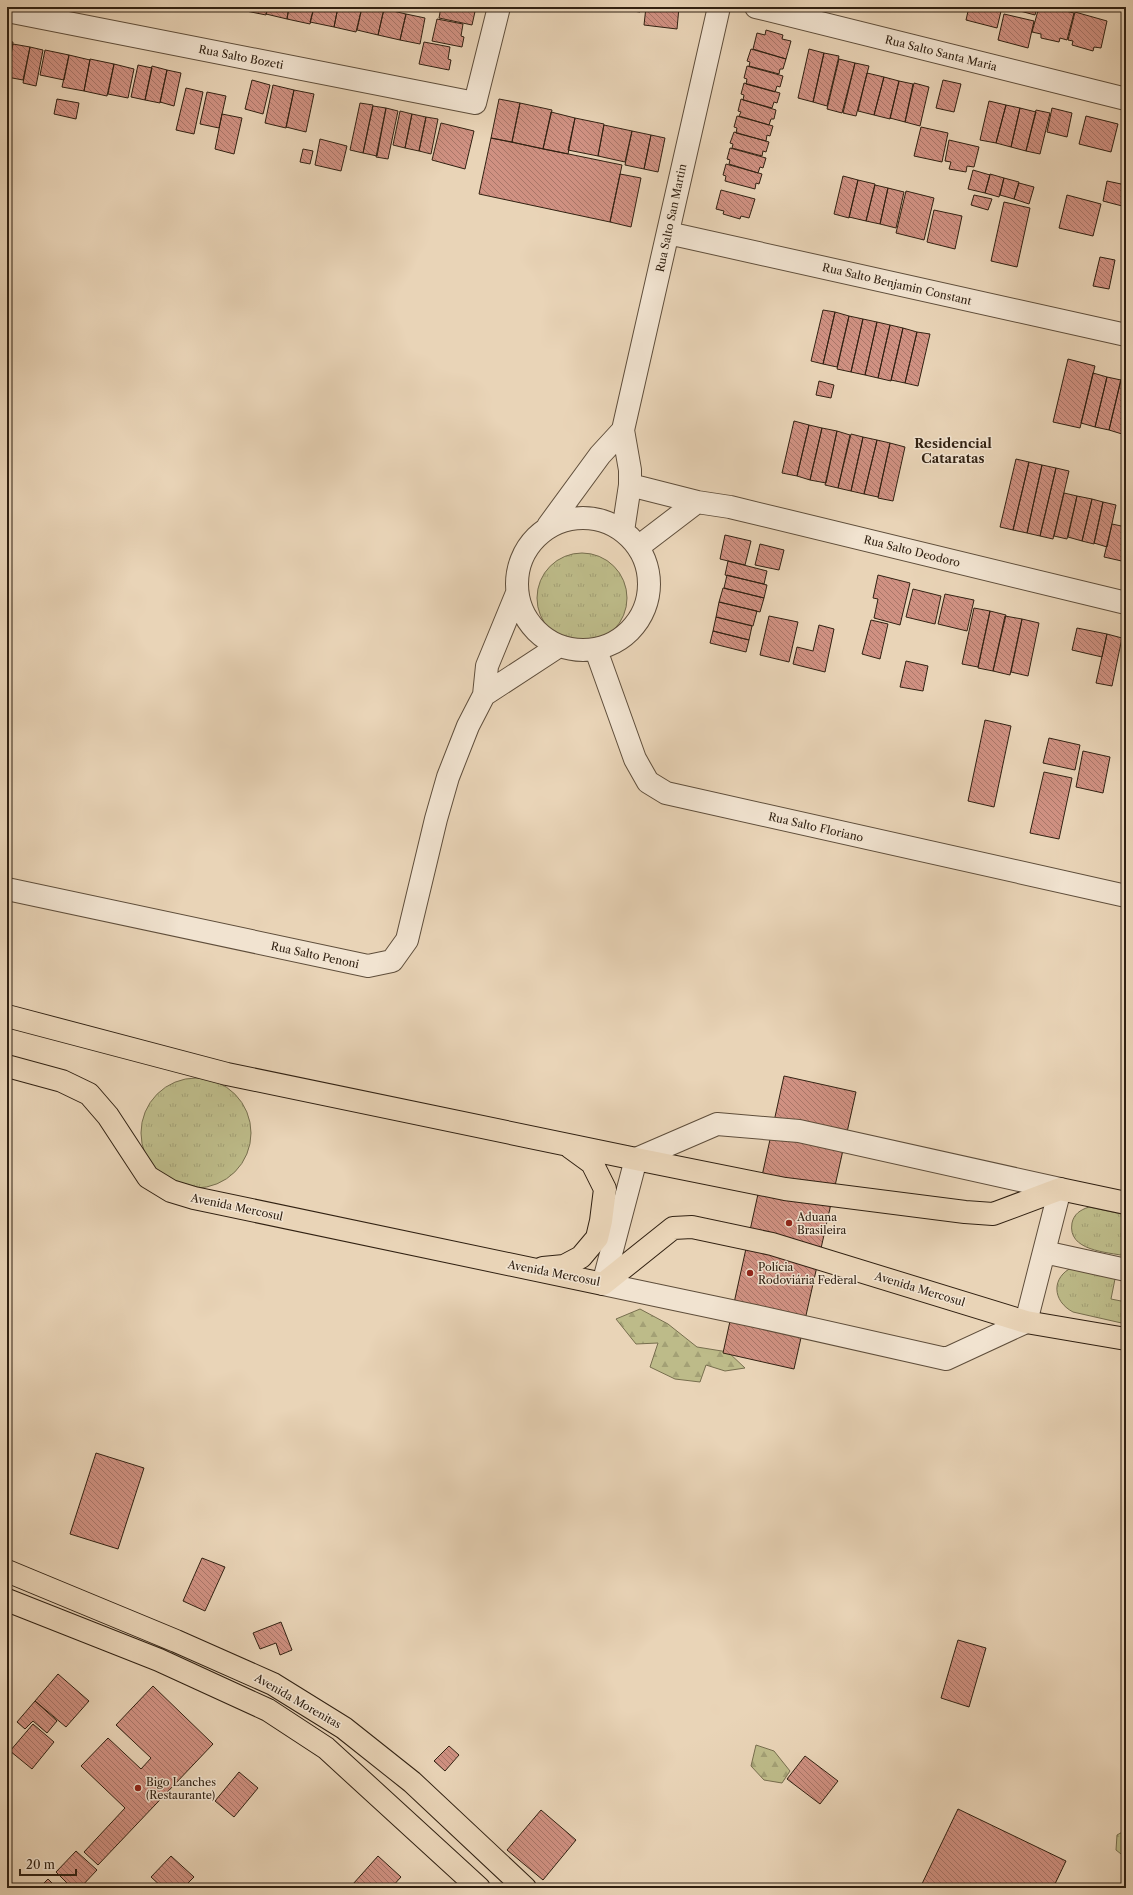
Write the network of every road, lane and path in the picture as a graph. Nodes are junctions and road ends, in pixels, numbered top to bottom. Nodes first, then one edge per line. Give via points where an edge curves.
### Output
1 (499, 7) edge
2 (719, 7) edge
3 (756, 7) edge
4 (7, 11) edge
5 (1126, 99) edge
6 (668, 233) junction
7 (1126, 335) edge
8 (623, 430) junction
9 (630, 485) junction
10 (697, 502) junction
11 (547, 527) junction
12 (624, 531) junction
13 (638, 547) junction
14 (517, 592) junction
15 (1126, 603) edge
16 (559, 646) junction
17 (596, 650) junction
18 (484, 695) junction
19 (7, 889) edge
20 (1126, 896) edge
21 (7, 1016) edge
22 (7, 1066) edge
23 (564, 1144) junction
24 (636, 1159) junction
25 (1060, 1189) junction
26 (1126, 1203) edge
27 (1044, 1252) junction
28 (530, 1269) junction
29 (1126, 1270) edge
30 (603, 1284) junction
31 (1026, 1322) junction
32 (1126, 1339) edge
33 (7, 1571) edge
34 (7, 1600) edge
35 (176, 1641) junction
36 (159, 1660) junction
37 (479, 1888) edge
38 (524, 1888) edge

1 - 4 street, Rua Salto Bozeti via 475,102
2 - 6 street, Rua Salto San Martin
3 - 5 street, Rua Salto Santa Maria
6 - 7 street, Rua Salto Benjamin Constant
6 - 8 street, Rua Salto San Martin
8 - 9 street, Rua Salto San Martin
8 - 11 street, Rua Salto San Martin via 600,455
9 - 10 street, Rua Salto Deodoro
9 - 12 street, Rua Salto San Martin
10 - 13 street
10 - 15 street, Rua Salto Deodoro via 730,507
11 - 12 street via 568,518 590,517 608,522
11 - 14 street via 531,541 520,560
12 - 13 street
13 - 17 street via 648,574 649,589 644,610 627,633 616,642
14 - 16 street via 519,604 529,624 542,637
14 - 18 street, Rua Salto Penoni via 487,666
16 - 17 street via 577,651
16 - 18 street, Rua Salto Penoni
17 - 20 street, Rua Salto Floriano via 635,759 648,782 666,793
18 - 19 street, Rua Salto Penoni via 468,726 448,777 407,940 392,961 368,966
21 - 23 main road via 227,1074
22 - 28 main road, Avenida Mercosul via 62,1081 89,1094 108,1116 148,1177 171,1191
23 - 24 main road
23 - 28 main road via 592,1163 605,1189 597,1238 582,1257 564,1266
24 - 25 main road via 785,1189 993,1214
24 - 25 street via 717,1124 799,1131
24 - 30 street
25 - 26 main road
25 - 27 street
27 - 29 street
27 - 31 street
28 - 30 main road, Avenida Mercosul
30 - 31 street via 946,1359
30 - 31 main road, Avenida Mercosul via 673,1228 692,1227 772,1244
31 - 32 main road, Avenida Mercosul
33 - 35 main road, Avenida Morenitas
34 - 36 main road
35 - 36 main road
35 - 38 main road, Avenida Morenitas via 273,1684 344,1728 412,1782
36 - 37 main road via 268,1710 326,1748

